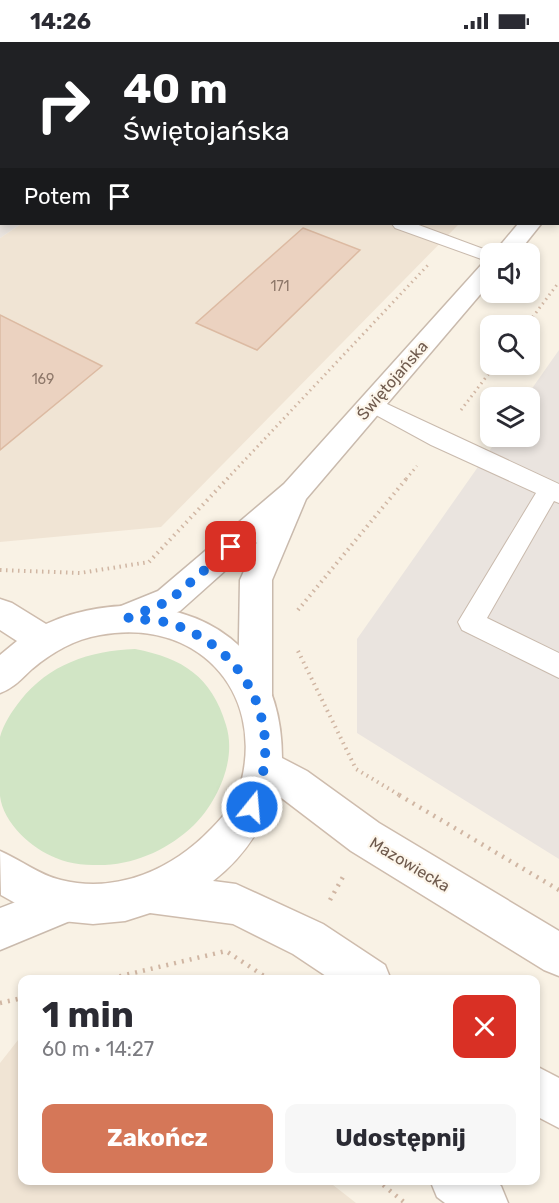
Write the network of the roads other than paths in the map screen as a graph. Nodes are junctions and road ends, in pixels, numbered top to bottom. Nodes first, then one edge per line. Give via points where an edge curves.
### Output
1 (404, 225) edge
2 (529, 225) edge
3 (514, 243) edge
4 (480, 252) edge
5 (480, 280) edge
6 (372, 404) junction
7 (554, 491) edge
8 (294, 492) junction
9 (0, 613) edge
10 (128, 618) junction
11 (45, 641) junction
12 (559, 666) edge
13 (0, 678) edge
14 (255, 695) junction
15 (264, 768) junction
16 (0, 871) edge
17 (152, 894) junction
18 (68, 902) junction
19 (0, 929) edge
20 (559, 955) edge
21 (362, 975) edge
22 (540, 1092) edge
23 (559, 1105) edge
24 (461, 1185) edge
25 (484, 1203) edge

1 - 4 lane
2 - 3 main road
5 - 6 main road, Świętojańska
6 - 7 lane
6 - 8 main road, Świętojańska
7 - 12 lane via 471,622
8 - 10 main road, Świętojańska via 169,601
8 - 14 main road, Świętojańska via 256,580
9 - 11 main road
10 - 11 main road via 86,624
10 - 14 main road via 168,623 204,638 234,662
11 - 13 main road
14 - 15 main road via 265,730
15 - 17 main road via 252,807 228,843 194,873
15 - 20 main road, Mazowiecka via 294,784 365,837
16 - 18 main road via 31,891
17 - 18 main road via 110,904
17 - 21 main road via 236,904 308,939
18 - 19 main road
22 - 23 main road
24 - 25 main road

